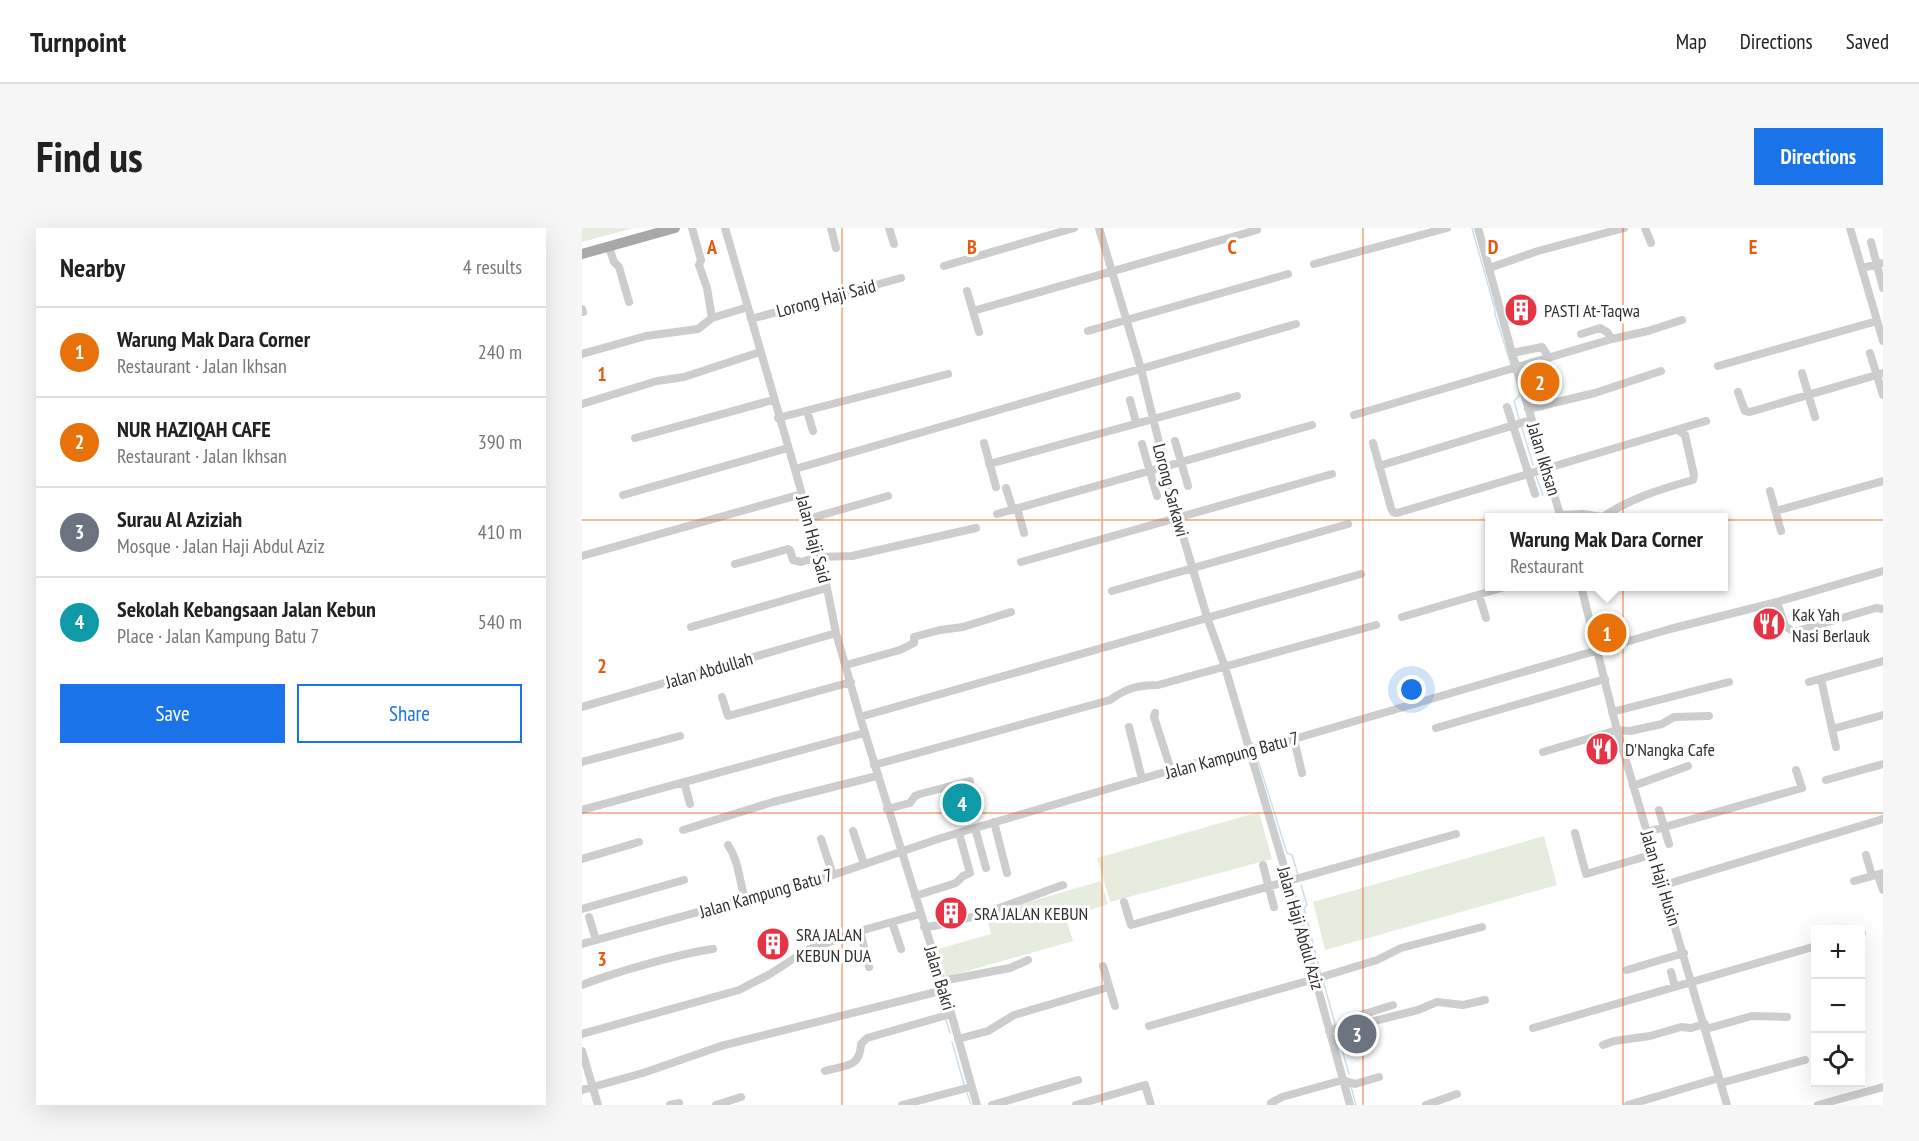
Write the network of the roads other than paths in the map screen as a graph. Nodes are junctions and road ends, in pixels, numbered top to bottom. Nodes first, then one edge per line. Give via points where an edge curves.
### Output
1 (675, 228) edge
2 (692, 228) edge
3 (725, 228) edge
4 (831, 228) edge
5 (889, 228) edge
6 (1074, 228) edge
7 (1099, 228) edge
8 (1447, 228) edge
9 (1478, 228) edge
10 (1624, 228) edge
11 (1645, 228) edge
12 (1850, 228) edge
13 (1257, 230) dead end
14 (1871, 242) dead end
15 (1651, 243) dead end
16 (894, 244) dead end
17 (609, 247) junction
18 (837, 248) dead end
19 (582, 254) edge
20 (1880, 263) edge
21 (1314, 264) dead end
22 (944, 266) dead end
23 (1489, 268) junction
24 (1862, 268) junction
25 (1112, 271) junction
26 (1288, 274) dead end
27 (901, 278) dead end
28 (1883, 288) edge
29 (967, 291) dead end
30 (629, 302) dead end
31 (748, 307) junction
32 (973, 311) junction
33 (712, 318) junction
34 (751, 319) junction
35 (1682, 320) dead end
36 (1127, 321) junction
37 (1877, 321) junction
38 (1296, 324) dead end
39 (1088, 331) dead end
40 (979, 332) dead end
41 (1581, 334) dead end
42 (1612, 339) junction
43 (1883, 341) edge
44 (760, 352) junction
45 (1512, 353) junction
46 (1870, 353) dead end
47 (582, 354) edge
48 (1549, 358) junction
49 (1718, 366) dead end
50 (1140, 369) junction
51 (1514, 369) junction
52 (1661, 372) dead end
53 (1802, 373) dead end
54 (948, 374) dead end
55 (1880, 374) edge
56 (1738, 392) dead end
57 (1809, 395) junction
58 (1883, 395) edge
59 (1237, 396) dead end
60 (773, 400) junction
61 (1130, 400) dead end
62 (582, 404) edge
63 (1507, 407) dead end
64 (1528, 409) junction
65 (807, 411) junction
66 (1354, 415) dead end
67 (1815, 417) dead end
68 (778, 418) junction
69 (1152, 418) junction
70 (1532, 420) junction
71 (1706, 421) dead end
72 (1136, 422) junction
73 (1312, 425) dead end
74 (1515, 425) junction
75 (1677, 430) junction
76 (813, 431) dead end
77 (635, 438) dead end
78 (1176, 441) dead end
79 (984, 443) dead end
80 (1372, 443) dead end
81 (1142, 444) dead end
82 (788, 448) junction
83 (1181, 462) junction
84 (989, 464) junction
85 (1379, 466) junction
86 (1164, 467) junction
87 (795, 469) junction
88 (1548, 469) junction
89 (1149, 471) junction
90 (1332, 474) dead end
91 (1529, 475) junction
92 (1883, 481) edge
93 (1188, 486) dead end
94 (996, 487) dead end
95 (1006, 488) dead end
96 (1770, 491) dead end
97 (802, 494) junction
98 (1535, 494) dead end
99 (623, 495) dead end
100 (888, 496) dead end
101 (1156, 496) dead end
102 (1015, 509) junction
103 (1776, 511) junction
104 (1560, 513) edge
105 (1607, 513) edge
106 (997, 514) dead end
107 (1177, 516) junction
108 (808, 519) junction
109 (1348, 524) dead end
110 (976, 528) dead end
111 (1780, 531) dead end
112 (1024, 533) dead end
113 (582, 556) edge
114 (818, 557) junction
115 (1021, 562) dead end
116 (735, 564) dead end
117 (1192, 567) junction
118 (1883, 571) edge
119 (1361, 574) dead end
120 (827, 588) junction
121 (1112, 591) dead end
122 (1494, 591) edge
123 (1582, 591) edge
124 (1479, 596) junction
125 (1777, 602) junction
126 (1883, 609) edge
127 (1011, 612) dead end
128 (1207, 617) junction
129 (1402, 617) dead end
130 (1486, 618) dead end
131 (1376, 625) dead end
132 (691, 627) dead end
133 (836, 633) junction
134 (1598, 650) junction
135 (1883, 661) edge
136 (846, 665) junction
137 (1226, 667) junction
138 (1605, 679) junction
139 (1821, 679) junction
140 (850, 682) junction
141 (1729, 682) dead end
142 (1809, 682) dead end
143 (722, 697) dead end
144 (582, 707) edge
145 (1612, 712) junction
146 (1155, 713) dead end
147 (1883, 715) edge
148 (1709, 716) dead end
149 (860, 717) junction
150 (1129, 728) dead end
151 (1436, 728) dead end
152 (1832, 729) junction
153 (1617, 730) junction
154 (864, 733) junction
155 (680, 736) dead end
156 (1294, 739) junction
157 (1836, 747) dead end
158 (1249, 751) junction
159 (1542, 752) dead end
160 (582, 762) edge
161 (874, 765) junction
162 (1883, 765) edge
163 (1688, 766) dead end
164 (1171, 770) junction
165 (1796, 770) dead end
166 (1302, 773) dead end
167 (877, 776) junction
168 (1142, 779) junction
169 (1826, 780) dead end
170 (970, 781) dead end
171 (684, 782) junction
172 (1633, 786) junction
173 (690, 804) dead end
174 (887, 809) junction
175 (582, 810) edge
176 (1659, 810) dead end
177 (1883, 819) edge
178 (994, 822) junction
179 (1665, 827) junction
180 (975, 828) junction
181 (683, 830) dead end
182 (854, 831) dead end
183 (1575, 832) dead end
184 (1647, 832) junction
185 (959, 833) junction
186 (1456, 834) dead end
187 (821, 839) dead end
188 (639, 842) dead end
189 (728, 844) dead end
190 (1669, 844) dead end
191 (902, 850) junction
192 (1654, 854) junction
193 (1866, 855) dead end
194 (582, 860) edge
195 (864, 864) junction
196 (1263, 865) dead end
197 (986, 868) dead end
198 (1007, 873) dead end
199 (833, 875) junction
200 (1878, 875) edge
201 (684, 880) dead end
202 (1288, 880) junction
203 (1854, 881) dead end
204 (1063, 885) dead end
205 (1664, 885) junction
206 (1269, 886) junction
207 (1883, 890) edge
208 (915, 896) junction
209 (745, 899) junction
210 (1124, 902) dead end
211 (1274, 907) dead end
212 (582, 909) edge
213 (920, 914) junction
214 (590, 917) dead end
215 (892, 922) junction
216 (924, 927) junction
217 (1482, 927) dead end
218 (860, 931) junction
219 (596, 940) junction
220 (582, 944) edge
221 (1811, 947) edge
222 (713, 949) dead end
223 (901, 949) dead end
224 (1684, 953) junction
225 (1028, 960) dead end
226 (1103, 966) dead end
227 (869, 967) dead end
228 (1627, 970) dead end
229 (1671, 972) dead end
230 (1320, 978) junction
231 (942, 981) junction
232 (1692, 982) junction
233 (582, 985) edge
234 (1109, 987) junction
235 (1675, 987) junction
236 (944, 990) junction
237 (1485, 1000) dead end
238 (1393, 1005) dead end
239 (1115, 1006) dead end
240 (951, 1014) junction
241 (1787, 1017) dead end
242 (1348, 1023) junction
243 (1149, 1026) dead end
244 (1706, 1026) junction
245 (1533, 1028) dead end
246 (1334, 1029) junction
247 (582, 1034) edge
248 (958, 1039) junction
249 (1603, 1045) dead end
250 (582, 1051) edge
251 (1805, 1060) dead end
252 (825, 1071) dead end
253 (1379, 1077) dead end
254 (1078, 1080) dead end
255 (1343, 1080) junction
256 (1720, 1081) junction
257 (971, 1087) junction
258 (1883, 1087) edge
259 (593, 1088) junction
260 (582, 1090) edge
261 (1457, 1094) dead end
262 (741, 1097) dead end
263 (679, 1102) dead end
264 (1271, 1103) dead end
265 (598, 1105) edge
266 (670, 1105) edge
267 (716, 1105) edge
268 (902, 1105) edge
269 (977, 1105) edge
270 (992, 1105) edge
271 (1076, 1105) edge
272 (1151, 1105) edge
273 (1350, 1105) edge
274 (1426, 1105) edge
275 (1628, 1105) edge
276 (1727, 1105) edge
277 (1818, 1105) edge

1 - 17 main road
2 - 33 street
3 - 31 street, Jalan Haji Said
4 - 18 street
5 - 16 street
6 - 22 street
7 - 25 street, Lorong Sarkawi
8 - 21 street
9 - 23 street, Jalan Ikhsan
10 - 23 street
11 - 15 street
12 - 24 street
13 - 25 street
14 - 20 street
17 - 19 main road
17 - 30 street
20 - 24 street
20 - 28 street
23 - 45 street, Jalan Ikhsan
24 - 37 street
25 - 32 street
25 - 36 street, Lorong Sarkawi
26 - 36 street via 1248,282
27 - 34 street, Lorong Haji Said
29 - 32 street
31 - 33 street
31 - 34 street, Jalan Haji Said
32 - 40 street
33 - 47 street via 698,329 646,336
34 - 44 street, Jalan Haji Said
35 - 42 street
36 - 39 street
36 - 50 street, Lorong Sarkawi
37 - 43 street
37 - 49 street
38 - 50 street
41 - 42 street via 1600,328
42 - 48 street
44 - 60 street, Jalan Haji Said
44 - 62 street
45 - 48 street via 1542,347
45 - 51 street, Jalan Ikhsan
46 - 55 street
48 - 51 street
50 - 69 street, Lorong Sarkawi
50 - 87 street
51 - 64 street, Jalan Ikhsan
51 - 66 street
52 - 64 street
53 - 57 street
54 - 65 street
55 - 57 street
55 - 58 street
56 - 57 street via 1747,412
57 - 67 street
59 - 69 street
60 - 68 street, Jalan Haji Said
60 - 77 street
61 - 72 street
63 - 74 street
64 - 70 street, Jalan Ikhsan
65 - 68 street
65 - 76 street
68 - 82 street, Jalan Haji Said
69 - 72 street
69 - 86 street, Lorong Sarkawi
70 - 74 street
70 - 88 street, Jalan Ikhsan
71 - 75 street
72 - 84 street
73 - 83 street
74 - 85 street
74 - 91 street
75 - 88 street
75 - 105 street via 1685,435 1694,478 1662,486
78 - 83 street
79 - 84 street
80 - 85 street
81 - 89 street
82 - 87 street, Jalan Haji Said
82 - 99 street
83 - 86 street
83 - 93 street
84 - 94 street
85 - 91 street via 1391,508 1397,513
86 - 89 street
86 - 107 street, Lorong Sarkawi
87 - 97 street, Jalan Haji Said
88 - 91 street
88 - 104 street, Jalan Ikhsan
89 - 101 street
89 - 102 street
90 - 107 street
91 - 98 street
92 - 103 street
95 - 102 street
96 - 103 street
97 - 108 street, Jalan Haji Said
97 - 113 street
100 - 108 street
102 - 106 street
102 - 112 street
103 - 111 street
107 - 115 street
107 - 117 street, Lorong Sarkawi
108 - 114 street, Jalan Haji Said
109 - 117 street
110 - 114 street via 852,556
114 - 116 street via 795,561 788,549
114 - 120 street, Jalan Haji Said
117 - 121 street
117 - 128 street, Lorong Sarkawi
118 - 125 street, Jalan Kampung Batu 7
119 - 128 street
120 - 132 street
120 - 133 street, Jalan Haji Said
122 - 124 street
123 - 134 street
124 - 129 street
124 - 130 street
125 - 126 street via 1785,626 1794,632
125 - 134 street, Jalan Kampung Batu 7
127 - 136 street via 914,637 914,643 900,650
128 - 137 street, Lorong Sarkawi
128 - 149 street
131 - 137 street
133 - 136 street, Jalan Haji Said
133 - 144 street, Jalan Abdullah
134 - 138 street, Jalan Haji Husin
134 - 156 street, Jalan Kampung Batu 7
135 - 139 street
136 - 140 street, Jalan Haji Said
137 - 158 street, Lorong Sarkawi
137 - 161 street via 1158,685 1139,685 1110,700
138 - 145 street, Jalan Haji Husin
138 - 151 street
139 - 142 street
139 - 152 street
140 - 143 street via 728,716
140 - 149 street, Jalan Haji Said
141 - 145 street
145 - 153 street, Jalan Haji Husin
146 - 164 street
147 - 152 street
148 - 153 street via 1674,717 1662,724
149 - 154 street, Jalan Haji Said
150 - 168 street
152 - 157 street
153 - 159 street
153 - 172 street, Jalan Haji Husin
154 - 161 street, Jalan Haji Said
154 - 171 street
155 - 160 street
156 - 158 street, Jalan Kampung Batu 7
156 - 166 street
158 - 164 street, Jalan Kampung Batu 7
158 - 202 street, Jalan Haji Abdul Aziz
161 - 167 street, Jalan Haji Said
162 - 169 street
163 - 172 street
164 - 168 street, Jalan Kampung Batu 7
165 - 179 street via 1802,789
167 - 174 street, Jalan Haji Said
167 - 181 street
168 - 178 street, Jalan Kampung Batu 7
170 - 174 street via 920,794 910,803
171 - 173 street
171 - 175 street
172 - 184 street, Jalan Haji Husin
174 - 191 street, Jalan Haji Said
176 - 179 street
177 - 205 street
178 - 180 street, Jalan Kampung Batu 7
178 - 198 street
179 - 184 street
179 - 190 street
180 - 185 street, Jalan Kampung Batu 7
180 - 197 street
182 - 195 street
183 - 192 street via 1586,874
184 - 192 street, Jalan Haji Husin
185 - 191 street, Jalan Kampung Batu 7
185 - 208 street via 970,873 956,883
186 - 202 street
187 - 199 street
188 - 194 street
189 - 209 street via 739,867
191 - 195 street, Jalan Kampung Batu 7
191 - 208 street, Jalan Bakri
192 - 205 street, Jalan Haji Husin
193 - 200 street
195 - 199 street, Jalan Kampung Batu 7
196 - 206 street
199 - 209 street, Jalan Kampung Batu 7
200 - 203 street
200 - 207 street
201 - 212 street
202 - 206 street
202 - 230 street, Jalan Haji Abdul Aziz
204 - 216 street via 939,926
205 - 224 street, Jalan Haji Husin
206 - 210 street via 1131,925
206 - 211 street
208 - 213 street, Jalan Bakri
209 - 219 street, Jalan Kampung Batu 7
213 - 215 street
213 - 216 street, Jalan Bakri
214 - 219 street
215 - 218 street
215 - 223 street
216 - 231 street, Jalan Bakri
217 - 230 street via 1401,948
218 - 227 street
218 - 247 street via 807,950 739,990
219 - 220 street, Jalan Kampung Batu 7
221 - 232 street
222 - 233 street via 659,960
224 - 228 street
224 - 232 street, Jalan Haji Husin
225 - 231 street via 1010,968
226 - 234 street
229 - 235 street
230 - 243 street
230 - 246 street, Jalan Haji Abdul Aziz
231 - 236 street, Jalan Bakri
232 - 235 street
232 - 244 street, Jalan Haji Husin
234 - 239 street
234 - 248 street via 1014,1015 988,1030
235 - 245 street
236 - 240 street, Jalan Bakri
236 - 259 street via 721,1046
237 - 242 street via 1464,1005 1437,1002 1370,1022
238 - 242 street
240 - 248 street, Jalan Bakri
240 - 252 street via 867,1038 855,1063
241 - 244 street via 1752,1016
242 - 246 street
244 - 249 street via 1681,1027
244 - 256 street, Jalan Haji Husin
246 - 255 street, Jalan Haji Abdul Aziz
248 - 257 street, Jalan Bakri
250 - 259 street
251 - 256 street
253 - 255 street via 1355,1084
254 - 270 street
255 - 264 street
255 - 273 street, Jalan Haji Abdul Aziz
256 - 275 street
256 - 276 street, Jalan Haji Husin
257 - 268 street
257 - 269 street, Jalan Bakri
258 - 277 street
259 - 260 street
259 - 265 street
261 - 274 street
262 - 267 street
263 - 266 street
271 - 272 street via 1145,1085

